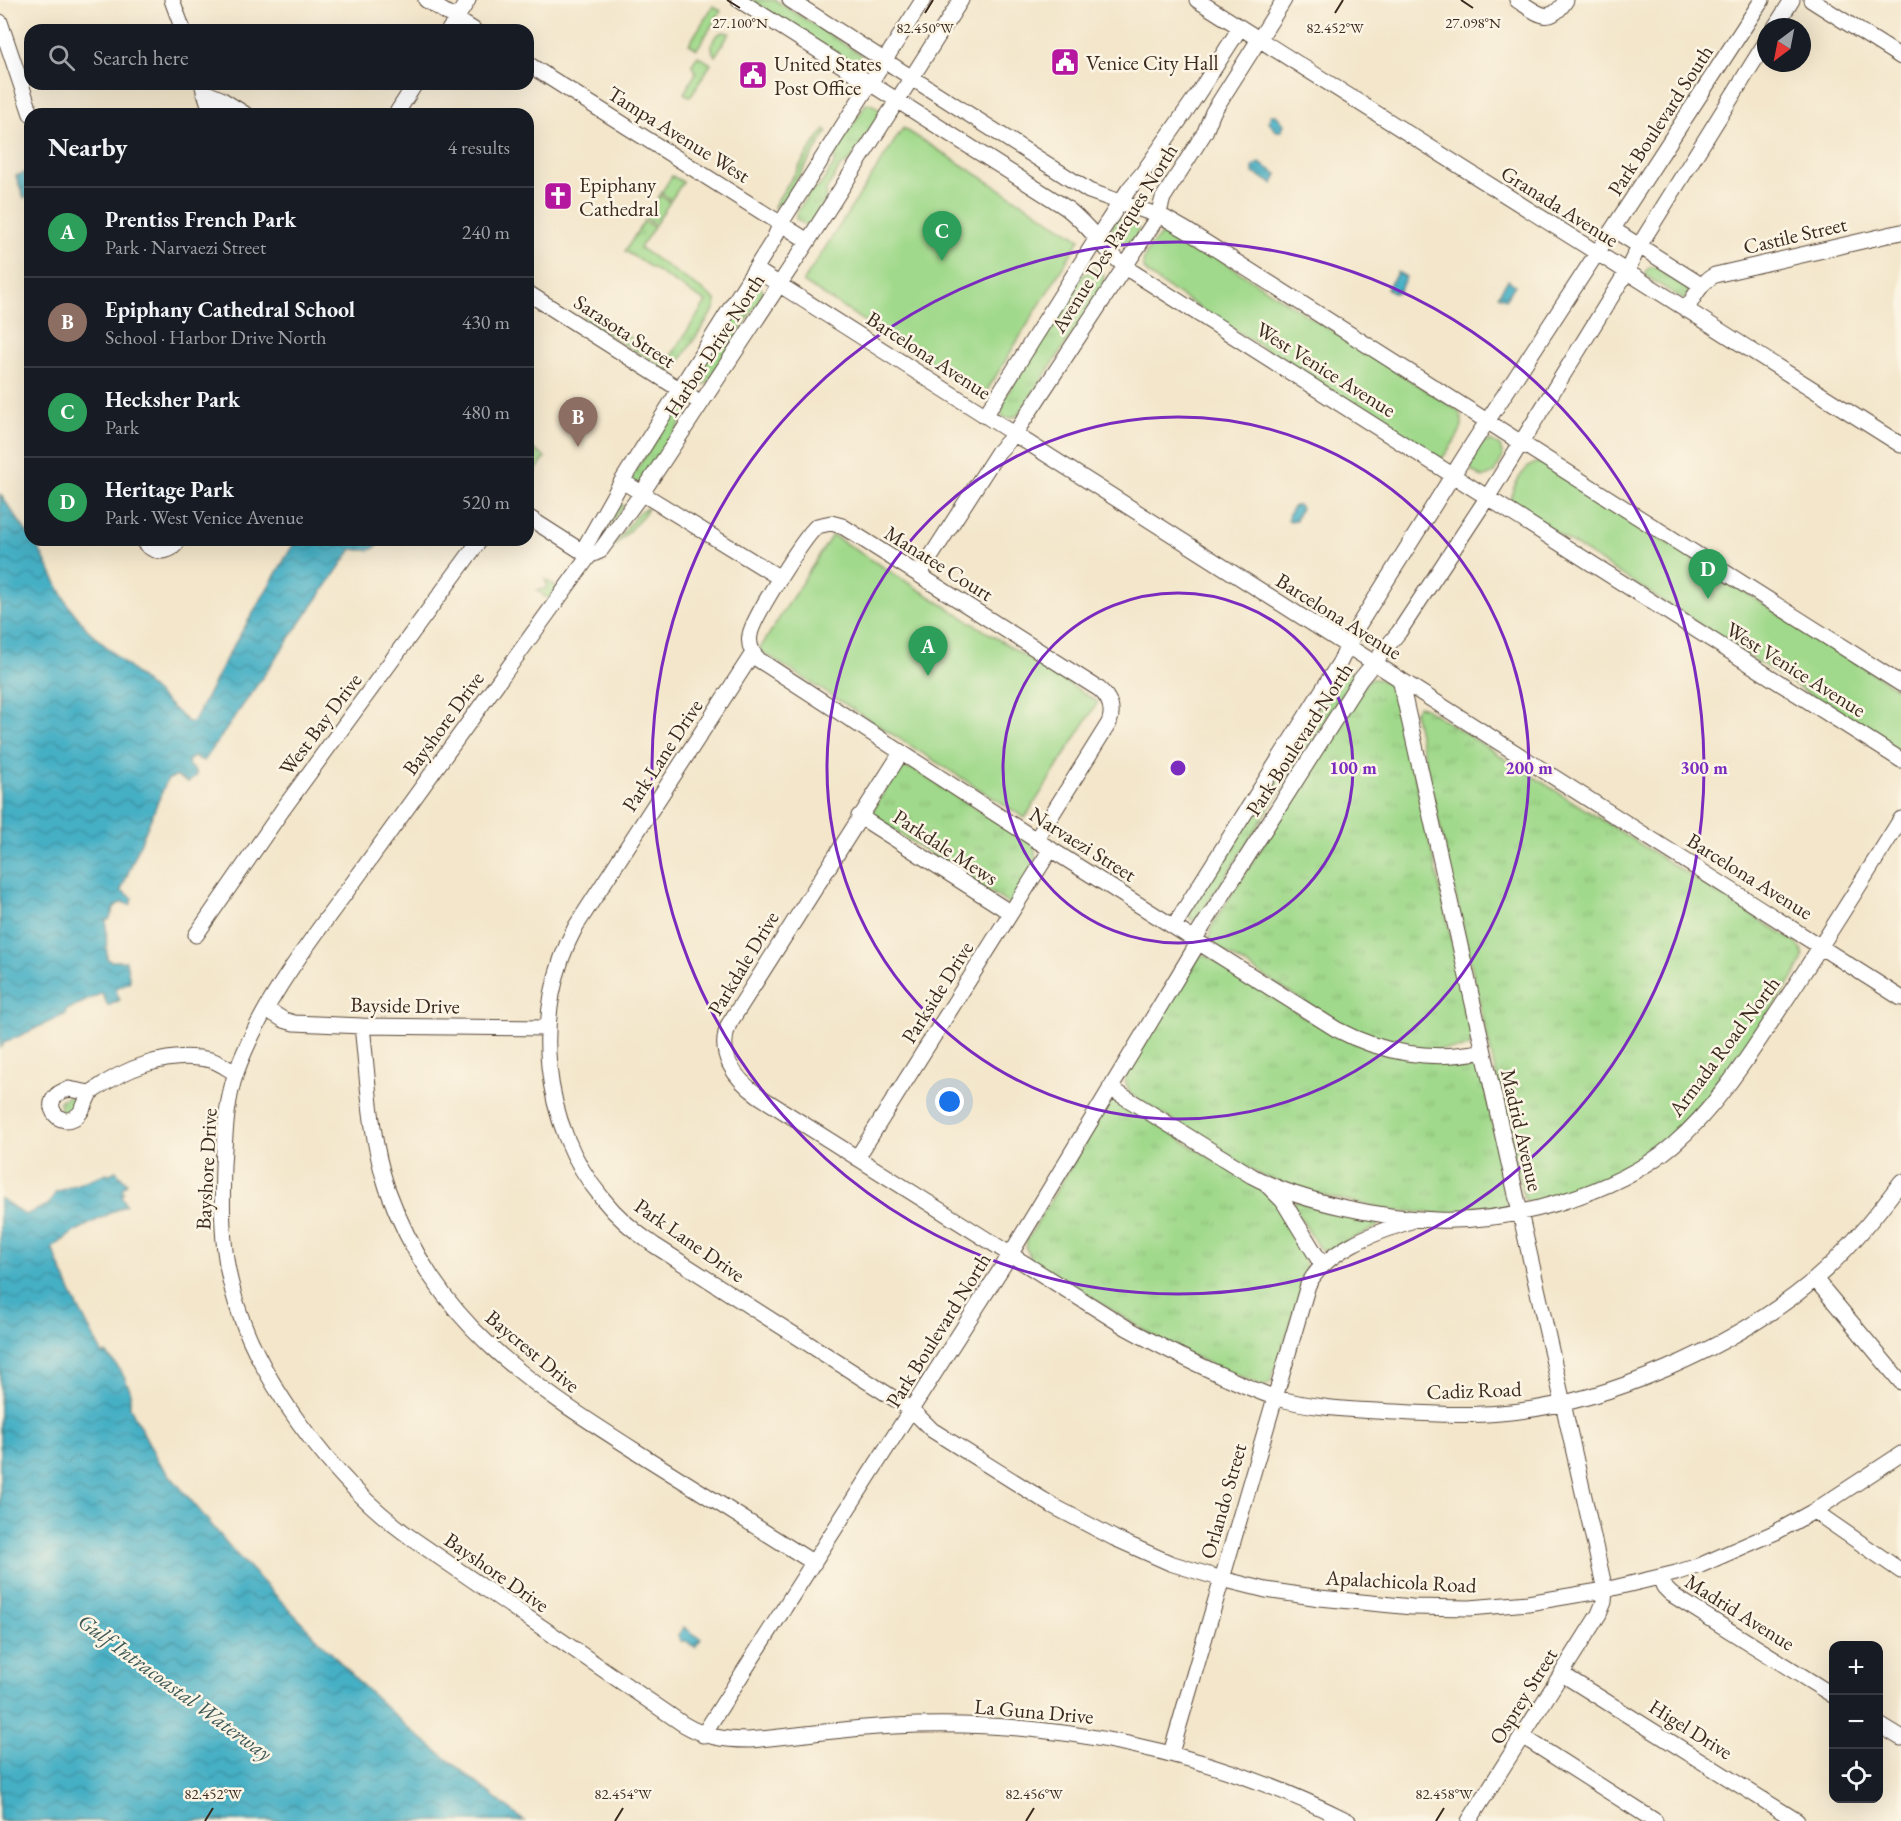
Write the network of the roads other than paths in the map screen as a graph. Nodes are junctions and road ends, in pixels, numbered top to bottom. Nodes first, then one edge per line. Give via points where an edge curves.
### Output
1 (172, 0) edge
2 (426, 0) edge
3 (468, 0) edge
4 (739, 0) edge
5 (790, 0) edge
6 (923, 0) edge
7 (962, 0) edge
8 (1197, 0) edge
9 (1284, 0) edge
10 (1517, 0) edge
11 (1566, 0) edge
12 (1762, 0) edge
13 (1792, 0) edge
14 (1811, 0) edge
15 (1781, 18) edge
16 (0, 22) edge
17 (181, 24) edge
18 (453, 24) edge
19 (1240, 28) junction
20 (1259, 40) junction
21 (1757, 56) edge
22 (1901, 57) edge
23 (885, 61) junction
24 (534, 68) edge
25 (912, 78) junction
26 (870, 84) junction
27 (204, 90) edge
28 (206, 90) edge
29 (411, 90) edge
30 (897, 100) junction
31 (29, 108) edge
32 (210, 108) edge
33 (236, 108) edge
34 (400, 108) edge
35 (1120, 202) junction
36 (1158, 216) junction
37 (781, 223) junction
38 (1614, 230) junction
39 (1901, 232) edge
40 (1097, 238) junction
41 (808, 241) junction
42 (1639, 246) junction
43 (1596, 254) junction
44 (1125, 267) junction
45 (755, 269) junction
46 (1626, 273) junction
47 (779, 284) junction
48 (1701, 285) junction
49 (534, 297) edge
50 (1686, 310) junction
51 (679, 390) junction
52 (701, 403) junction
53 (985, 416) junction
54 (1487, 421) junction
55 (1014, 435) junction
56 (1473, 443) joint
57 (1522, 443) junction
58 (1901, 445) edge
59 (1453, 475) junction
60 (622, 481) junction
61 (642, 494) junction
62 (1487, 498) junction
63 (534, 521) edge
64 (149, 546) edge
65 (174, 546) edge
66 (476, 546) edge
67 (585, 554) junction
68 (919, 575) junction
69 (780, 578) junction
70 (540, 625) joint
71 (1348, 646) junction
72 (753, 653) junction
73 (1374, 663) junction
74 (1400, 679) junction
75 (1901, 684) edge
76 (901, 753) junction
77 (1901, 760) edge
78 (859, 816) junction
79 (1901, 819) edge
80 (1036, 840) junction
81 (1051, 849) junction
82 (1011, 913) junction
83 (1174, 926) junction
84 (196, 935) dead end
85 (1196, 941) junction
86 (1821, 947) junction
87 (1901, 998) edge
88 (266, 1009) junction
89 (362, 1026) junction
90 (547, 1028) junction
91 (1483, 1051) junction
92 (236, 1073) junction
93 (1110, 1088) junction
94 (90, 1093) dead end
95 (857, 1158) junction
96 (1901, 1182) edge
97 (1264, 1183) junction
98 (1520, 1214) junction
99 (1417, 1220) junction
100 (1010, 1255) junction
101 (1322, 1265) junction
102 (1815, 1280) junction
103 (1901, 1382) edge
104 (1275, 1397) junction
105 (1561, 1403) junction
106 (912, 1410) junction
107 (1901, 1454) edge
108 (1814, 1511) junction
109 (814, 1563) junction
110 (1901, 1571) edge
111 (1660, 1578) junction
112 (1222, 1579) junction
113 (1605, 1590) junction
114 (1562, 1674) junction
115 (1831, 1695) edge
116 (1883, 1727) edge
117 (703, 1735) junction
118 (1522, 1736) junction
119 (1901, 1738) edge
120 (1171, 1753) junction
121 (1348, 1821) edge
122 (1469, 1821) edge
123 (1655, 1821) edge
124 (1797, 1821) edge

1 - 17 street
2 - 18 street
3 - 18 street
4 - 26 street, West Venice Avenue
5 - 23 street, West Venice Avenue
6 - 23 street, Harbor Drive North
7 - 25 street, Harbor Drive North
8 - 19 street, Granada Avenue
9 - 20 street, Avenue Des Parques North
10 - 11 street via 1546,16 1556,13
12 - 38 street, Park Boulevard South
13 - 15 street
14 - 22 street
16 - 31 street
19 - 20 street, Granada Avenue
19 - 35 street, Avenue Des Parques North
20 - 36 street, Avenue Des Parques North via 1163,198
20 - 43 street, Granada Avenue
21 - 42 street
23 - 25 street, West Venice Avenue
23 - 26 street, Harbor Drive North
24 - 37 street, Tampa Avenue West
25 - 30 street, Harbor Drive North
25 - 35 street, West Venice Avenue via 1080,185
26 - 30 street, West Venice Avenue
26 - 37 street, Harbor Drive North
27 - 32 street
28 - 33 street
29 - 34 street
30 - 40 street, West Venice Avenue via 1065,207
30 - 41 street, Harbor Drive North
35 - 36 street, West Venice Avenue
35 - 40 street, Avenue Des Parques North
36 - 44 street, Avenue Des Parques North
36 - 54 street, West Venice Avenue
37 - 41 street, Tampa Avenue West
37 - 45 street, Harbor Drive North
38 - 42 street
38 - 43 street, Park Boulevard South
39 - 48 street, Castile Street via 1715,274
40 - 44 street, West Venice Avenue
40 - 53 street, Avenue Des Parques North
41 - 47 street, Harbor Drive North
42 - 46 street
42 - 48 street
43 - 46 street, Granada Avenue
43 - 54 street, Park Boulevard South
44 - 55 street, Avenue Des Parques North
44 - 59 street, West Venice Avenue
45 - 47 street, Barcelona Avenue
45 - 51 street, Harbor Drive North
46 - 50 street, Granada Avenue
46 - 57 street
47 - 52 street, Harbor Drive North
47 - 53 street, Barcelona Avenue
48 - 50 street
49 - 51 street, Sarasota Street
50 - 58 street, Granada Avenue
51 - 52 street, Sarasota Street
51 - 60 street, Harbor Drive North
52 - 61 street, Harbor Drive North
53 - 55 street, Barcelona Avenue
54 - 56 street, Park Boulevard South
54 - 57 street, West Venice Avenue
55 - 68 street, Avenue Des Parques North via 998,452
55 - 71 street, Barcelona Avenue
56 - 59 street, Park Boulevard North
57 - 62 street, Park Boulevard North
57 - 75 street, West Venice Avenue
59 - 62 street, West Venice Avenue
59 - 71 street, Park Boulevard North
60 - 61 street
60 - 67 street, Harbor Drive North
61 - 67 street, Harbor Drive North via 600,551
61 - 69 street
62 - 73 street, Park Boulevard North via 1399,632
62 - 77 street, West Venice Avenue
63 - 67 street
64 - 65 street via 164,551
66 - 84 street, West Bay Drive via 282,809
67 - 70 street, Harbor Drive North
68 - 69 street, Manatee Court via 842,526 831,523 813,529
68 - 80 street, Manatee Court via 1100,689 1109,700 1109,723
69 - 72 street via 752,628
70 - 88 street, Bayshore Drive
71 - 73 street, Barcelona Avenue
71 - 83 street, Park Boulevard North
72 - 76 street, Narvaezi Street via 766,666
72 - 90 street, Park Lane Drive via 576,926 557,971
73 - 74 street, Barcelona Avenue
73 - 85 street, Park Boulevard North
74 - 86 street, Barcelona Avenue
74 - 91 street, Madrid Avenue
76 - 78 street, Parkdale Drive
76 - 80 street, Narvaezi Street
78 - 82 street, Parkdale Mews
78 - 95 street, Parkdale Drive via 732,1018 725,1042 731,1068 749,1089
79 - 86 street, Armada Road North
80 - 81 street, Narvaezi Street
81 - 82 street, Parkside Drive
81 - 83 street, Narvaezi Street
82 - 95 street, Parkside Drive
83 - 85 street, Narvaezi Street
85 - 91 street, Narvaezi Street via 1324,1023 1367,1042 1420,1055 1454,1056
85 - 93 street, Park Boulevard North
86 - 87 street, Barcelona Avenue
86 - 98 street, Armada Road North via 1737,1071 1704,1114 1673,1145 1620,1178
88 - 89 street, Bayside Drive via 294,1023
88 - 92 street, Bayshore Drive
89 - 90 street, Bayside Drive
89 - 109 street, Baycrest Drive via 376,1139 387,1186 412,1245 463,1319 504,1360 548,1395
90 - 106 street, Park Lane Drive via 561,1124 584,1170 610,1208 654,1245
91 - 98 street, Madrid Avenue
92 - 94 street via 211,1060 170,1058 131,1070
92 - 117 street, Bayshore Drive via 224,1151 221,1213 225,1255 246,1327 292,1413 340,1472 399,1529
93 - 97 street, Armada Road North
93 - 100 street, Park Boulevard North
95 - 100 street, Parkdale Drive
96 - 102 street, Cadiz Road via 1866,1227
97 - 99 street, Armada Road North via 1335,1204
97 - 101 street via 1283,1201
98 - 99 street, Armada Road North via 1471,1220
98 - 105 street, Madrid Avenue
99 - 101 street, Orlando Street via 1346,1248
100 - 104 street, Cadiz Road via 1156,1344
100 - 106 street, Park Boulevard North
101 - 104 street, Orlando Street via 1308,1285
102 - 103 street
102 - 105 street, Cadiz Road via 1750,1326 1691,1356 1620,1385
104 - 105 street, Cadiz Road via 1336,1408 1472,1414
104 - 112 street, Orlando Street
105 - 113 street, Madrid Avenue
106 - 109 street, Park Boulevard North
106 - 112 street, Apalachicola Road via 932,1430 1072,1517 1154,1556
107 - 108 street, Apalachicola Road
108 - 110 street
108 - 111 street, Apalachicola Road via 1729,1554
109 - 117 street, Park Boulevard North
111 - 113 street, Apalachicola Road
111 - 115 street, Madrid Avenue via 1671,1594
112 - 113 street, Apalachicola Road via 1320,1598 1444,1608 1507,1605
112 - 120 street, Orlando Street
113 - 114 street, Osprey Street via 1601,1611
114 - 118 street, Osprey Street
114 - 124 street, Higel Drive
116 - 119 street
117 - 120 street, La Guna Drive via 748,1740 943,1725 1047,1731
118 - 122 street, Osprey Street
118 - 123 street
120 - 121 street, La Guna Drive via 1293,1795

